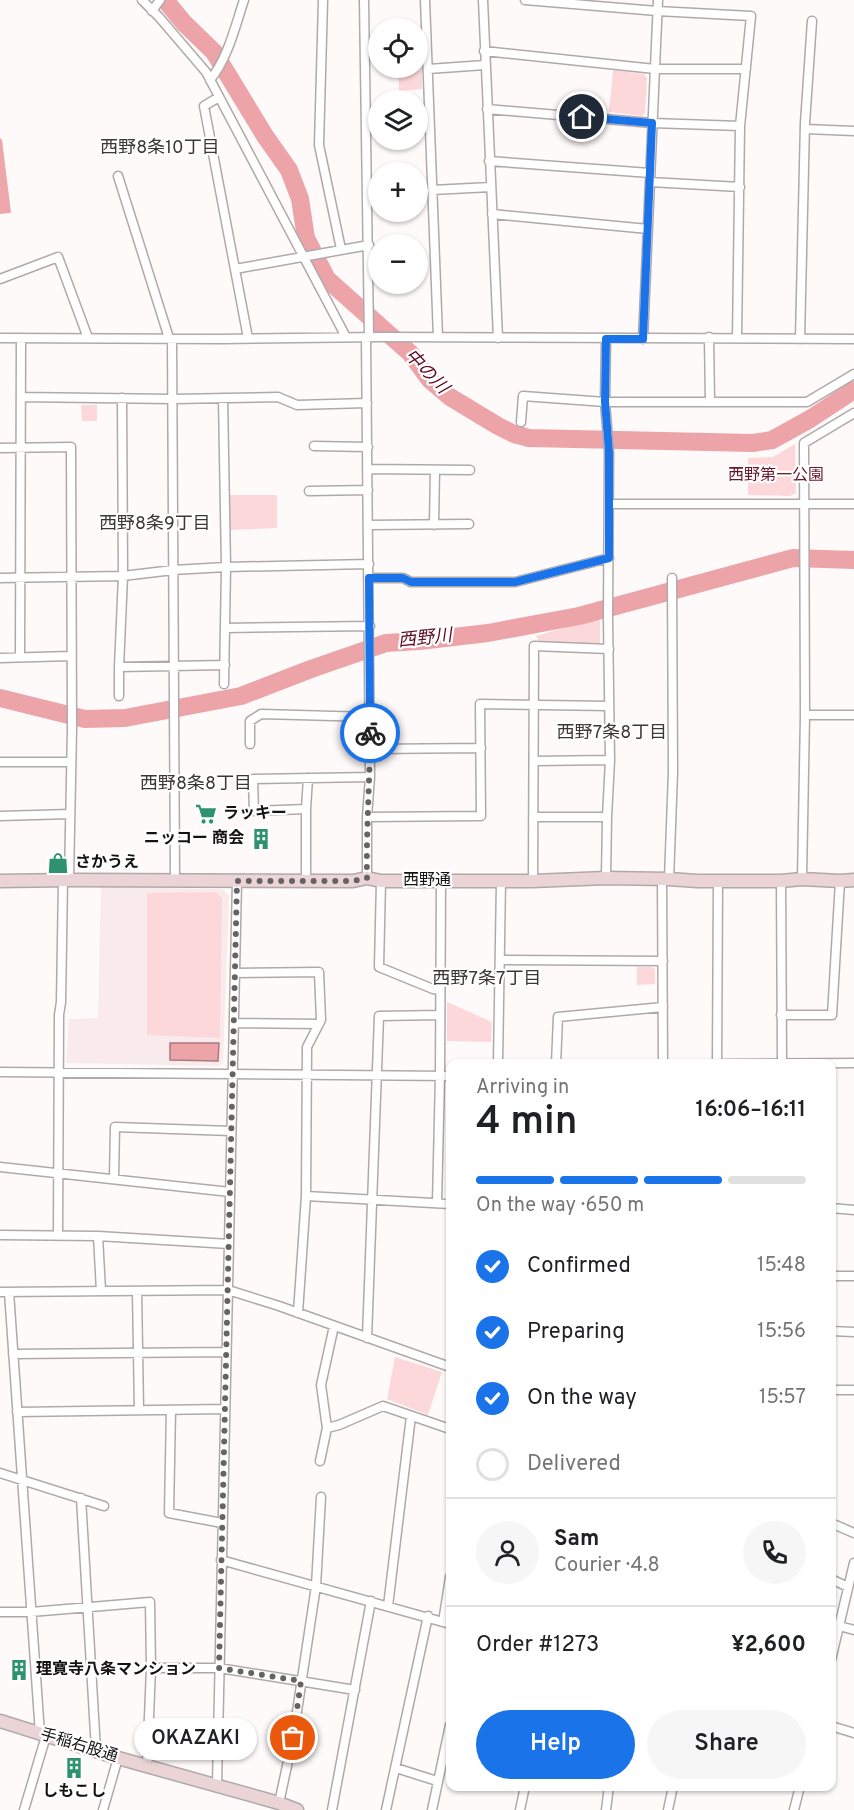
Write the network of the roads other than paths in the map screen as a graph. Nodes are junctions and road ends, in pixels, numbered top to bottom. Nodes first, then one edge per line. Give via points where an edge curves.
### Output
1 (142, 0) edge
2 (160, 0) edge
3 (244, 0) edge
4 (323, 0) edge
5 (364, 0) edge
6 (425, 0) edge
7 (483, 0) edge
8 (525, 0) edge
9 (658, 0) edge
10 (153, 11) junction
11 (657, 11) junction
12 (426, 18) edge
13 (812, 21) dead end
14 (484, 51) junction
15 (485, 65) junction
16 (428, 69) joint
17 (655, 69) junction
18 (746, 69) junction
19 (210, 80) junction
20 (219, 97) junction
21 (487, 109) junction
22 (652, 123) junction
23 (740, 126) junction
24 (805, 129) junction
25 (854, 131) edge
26 (489, 161) junction
27 (118, 176) dead end
28 (650, 178) junction
29 (490, 187) junction
30 (740, 187) junction
31 (432, 190) junction
32 (492, 214) junction
33 (648, 229) junction
34 (369, 234) edge
35 (368, 245) edge
36 (341, 249) junction
37 (303, 256) junction
38 (235, 269) junction
39 (0, 279) edge
40 (370, 294) edge
41 (346, 337) junction
42 (368, 337) junction
43 (438, 337) junction
44 (709, 337) junction
45 (0, 338) edge
46 (21, 338) junction
47 (88, 338) junction
48 (170, 338) junction
49 (248, 338) junction
50 (498, 338) junction
51 (737, 338) junction
52 (606, 339) junction
53 (643, 339) junction
54 (800, 339) junction
55 (854, 339) edge
56 (854, 374) edge
57 (21, 398) junction
58 (122, 398) junction
59 (223, 398) junction
60 (173, 399) junction
61 (605, 402) junction
62 (710, 402) junction
63 (367, 403) junction
64 (854, 413) edge
65 (521, 422) dead end
66 (314, 446) dead end
67 (21, 447) junction
68 (368, 447) junction
69 (0, 448) edge
70 (368, 468) junction
71 (435, 470) junction
72 (470, 470) dead end
73 (368, 490) junction
74 (309, 491) dead end
75 (609, 504) junction
76 (803, 504) junction
77 (854, 504) edge
78 (469, 524) dead end
79 (369, 525) junction
80 (434, 525) junction
81 (609, 558) junction
82 (369, 564) junction
83 (226, 567) junction
84 (173, 570) junction
85 (123, 576) junction
86 (0, 578) edge
87 (20, 578) junction
88 (71, 578) junction
89 (369, 578) junction
90 (672, 578) dead end
91 (225, 628) junction
92 (370, 630) junction
93 (609, 649) junction
94 (71, 656) junction
95 (20, 657) junction
96 (0, 658) edge
97 (225, 665) junction
98 (173, 666) junction
99 (119, 667) junction
100 (225, 684) dead end
101 (119, 696) dead end
102 (534, 705) junction
103 (609, 706) junction
104 (805, 715) junction
105 (854, 715) edge
106 (370, 717) junction
107 (250, 744) dead end
108 (481, 748) junction
109 (370, 749) junction
110 (610, 760) junction
111 (534, 761) junction
112 (0, 762) edge
113 (71, 762) junction
114 (370, 777) junction
115 (308, 778) junction
116 (306, 809) junction
117 (70, 814) junction
118 (0, 816) edge
119 (367, 817) junction
120 (607, 817) junction
121 (533, 818) junction
122 (367, 878) junction
123 (606, 878) junction
124 (666, 879) junction
125 (802, 879) junction
126 (66, 880) junction
127 (854, 880) edge
128 (0, 881) edge
129 (175, 881) junction
130 (237, 881) junction
131 (306, 881) junction
132 (381, 881) junction
133 (441, 881) junction
134 (501, 881) junction
135 (533, 881) junction
136 (718, 881) junction
137 (781, 881) junction
138 (840, 881) junction
139 (500, 960) junction
140 (663, 961) junction
141 (235, 973) junction
142 (440, 990) junction
143 (663, 1007) junction
144 (782, 1015) junction
145 (440, 1016) junction
146 (234, 1023) junction
147 (319, 1024) junction
148 (498, 1059) edge
149 (556, 1059) edge
150 (663, 1059) edge
151 (717, 1059) edge
152 (782, 1059) edge
153 (836, 1063) edge
154 (854, 1063) edge
155 (0, 1072) edge
156 (59, 1072) junction
157 (232, 1074) junction
158 (306, 1074) junction
159 (378, 1075) junction
160 (440, 1076) junction
161 (446, 1076) edge
162 (231, 1131) junction
163 (0, 1167) edge
164 (58, 1173) junction
165 (114, 1179) junction
166 (230, 1192) junction
167 (306, 1196) junction
168 (372, 1199) junction
169 (437, 1203) junction
170 (446, 1204) edge
171 (836, 1208) edge
172 (854, 1210) edge
173 (0, 1235) edge
174 (58, 1236) junction
175 (98, 1236) junction
176 (229, 1244) junction
177 (836, 1276) edge
178 (854, 1276) edge
179 (228, 1290) junction
180 (100, 1291) junction
181 (137, 1291) junction
182 (4, 1292) edge
183 (298, 1313) junction
184 (334, 1326) junction
185 (836, 1331) edge
186 (854, 1332) edge
187 (367, 1338) junction
188 (226, 1352) junction
189 (138, 1353) junction
190 (13, 1354) junction
191 (446, 1367) edge
192 (836, 1390) edge
193 (854, 1390) edge
194 (225, 1409) junction
195 (139, 1410) junction
196 (171, 1410) junction
197 (17, 1412) junction
198 (411, 1416) junction
199 (327, 1428) junction
200 (446, 1429) edge
201 (321, 1461) dead end
202 (0, 1473) edge
203 (22, 1480) junction
204 (321, 1497) dead end
205 (81, 1498) junction
206 (104, 1506) dead end
207 (222, 1523) junction
208 (836, 1525) edge
209 (854, 1533) edge
210 (221, 1560) junction
211 (854, 1563) edge
212 (836, 1582) edge
213 (316, 1586) junction
214 (848, 1587) junction
215 (371, 1601) junction
216 (388, 1606) junction
217 (87, 1608) junction
218 (0, 1612) edge
219 (31, 1612) junction
220 (428, 1617) junction
221 (446, 1623) edge
222 (839, 1626) junction
223 (854, 1630) edge
224 (836, 1638) edge
225 (151, 1668) junction
226 (219, 1668) junction
227 (301, 1681) junction
228 (355, 1690) junction
229 (0, 1721) edge
230 (836, 1727) edge
231 (854, 1732) edge
232 (43, 1735) junction
233 (446, 1744) edge
234 (96, 1750) junction
235 (118, 1758) junction
236 (147, 1766) junction
237 (396, 1768) junction
238 (438, 1781) junction
239 (217, 1785) junction
240 (524, 1791) edge
241 (608, 1791) edge
242 (672, 1791) edge
243 (799, 1791) edge
244 (279, 1803) junction
245 (24, 1810) edge
246 (103, 1810) edge
247 (297, 1810) edge
248 (332, 1810) edge
249 (386, 1810) edge
250 (432, 1810) edge
251 (520, 1810) edge
252 (606, 1810) edge
253 (668, 1810) edge
254 (794, 1810) edge

1 - 10 street
2 - 10 street
3 - 19 street via 226,53
4 - 36 street via 319,145
5 - 34 street
6 - 12 street
7 - 14 street
8 - 11 street
9 - 11 street
10 - 19 street
11 - 17 street
11 - 18 street via 751,16
13 - 24 street
14 - 15 street
14 - 17 street
15 - 16 street
15 - 21 street
16 - 31 street
17 - 18 street
17 - 22 street
18 - 23 street
19 - 20 street
20 - 37 street
20 - 38 street via 204,106
21 - 22 street
21 - 26 street
22 - 23 street
22 - 28 street
23 - 30 street
24 - 25 street
24 - 54 street
26 - 28 street
26 - 29 street
27 - 48 street
28 - 30 street
28 - 33 street
29 - 31 street
29 - 32 street
30 - 51 street
31 - 43 street
32 - 33 street
32 - 50 street
33 - 53 street
35 - 36 street
36 - 37 street
37 - 38 street
37 - 41 street
38 - 49 street
39 - 47 street via 58,257
40 - 42 street
41 - 42 street
41 - 49 street
42 - 43 street
42 - 63 street
43 - 50 street
44 - 51 street
44 - 53 street
44 - 62 street
45 - 46 street
46 - 47 street
46 - 57 street
47 - 48 street
48 - 49 street
48 - 60 street
50 - 52 street
51 - 54 street
52 - 53 street
52 - 61 street
54 - 55 street
56 - 62 street via 807,402
57 - 58 street
57 - 67 street
58 - 60 street
58 - 85 street
59 - 60 street
59 - 63 street via 278,397 297,405
59 - 83 street
60 - 84 street
61 - 62 street
61 - 65 street via 523,396
61 - 75 street
63 - 68 street
64 - 76 street via 804,443
66 - 68 street
67 - 69 street
67 - 87 street
67 - 88 street via 71,447
68 - 70 street
70 - 71 street
70 - 73 street
71 - 72 street
71 - 80 street
73 - 74 street
73 - 79 street
75 - 76 street
75 - 81 street
76 - 77 street
76 - 104 street
78 - 80 street
79 - 80 street
79 - 82 street
81 - 89 street via 515,582
81 - 93 street
82 - 83 street
82 - 89 street
83 - 84 street
83 - 91 street
84 - 85 street
84 - 98 street
85 - 88 street
85 - 99 street
86 - 87 street
87 - 88 street
87 - 95 street
88 - 94 street
89 - 92 street
90 - 124 street via 673,772
91 - 92 street
91 - 97 street
92 - 106 street
93 - 102 street via 534,646
93 - 103 street
94 - 95 street
94 - 113 street
95 - 96 street
97 - 98 street
97 - 100 street
98 - 99 street
98 - 129 street
99 - 101 street
102 - 103 street
102 - 108 street via 480,704
102 - 111 street
103 - 110 street
104 - 105 street
104 - 125 street
106 - 107 street via 261,714 250,721
106 - 109 street
108 - 109 street
108 - 119 street via 481,816
109 - 114 street
110 - 111 street
110 - 120 street
111 - 121 street
112 - 113 street
113 - 117 street
114 - 115 street
114 - 119 street
115 - 116 street
115 - 116 street via 253,779 254,811
116 - 131 street
117 - 118 street
117 - 126 street
119 - 122 street
120 - 121 street
120 - 123 street
121 - 135 street
122 - 131 street, 西野通
122 - 132 street, 西野通
123 - 124 street, 西野通
123 - 135 street, 西野通
124 - 136 street, 西野通
124 - 140 street
125 - 137 street, 西野通
125 - 138 street, 西野通
126 - 128 street, 西野通
126 - 129 street, 西野通
126 - 156 street
127 - 138 street, 西野通
129 - 130 street, 西野通
130 - 131 street, 西野通
130 - 141 street
132 - 133 street, 西野通
132 - 142 street via 379,967
133 - 134 street, 西野通
133 - 142 street
134 - 135 street, 西野通
134 - 139 street
136 - 137 street, 西野通
136 - 151 street
137 - 144 street
138 - 144 street via 832,1015
139 - 140 street
139 - 148 street
140 - 143 street
141 - 146 street
141 - 147 street via 319,972
142 - 145 street
143 - 149 street via 558,1017
143 - 150 street
144 - 152 street
145 - 159 street via 379,1016
145 - 160 street
146 - 147 street
146 - 157 street
147 - 158 street via 307,1047
153 - 154 street
155 - 156 street
156 - 157 street
156 - 164 street
157 - 158 street
157 - 162 street
158 - 159 street
158 - 167 street
159 - 160 street
159 - 168 street
160 - 161 street
160 - 169 street
162 - 165 street via 115,1127
162 - 166 street
163 - 164 street
164 - 165 street
164 - 174 street
165 - 166 street
166 - 176 street
167 - 168 street
167 - 183 street
168 - 169 street
168 - 187 street
169 - 170 street
171 - 172 street
173 - 174 street
174 - 175 street
175 - 176 street
175 - 180 street
176 - 179 street
177 - 178 street
179 - 181 street
179 - 183 street
179 - 188 street
180 - 181 street
180 - 182 street
181 - 189 street
182 - 190 street
183 - 184 street
184 - 187 street
184 - 199 street via 321,1385
185 - 186 street
187 - 191 street
188 - 189 street
188 - 194 street
189 - 190 street
189 - 195 street
190 - 197 street
192 - 193 street
194 - 196 street
194 - 207 street
195 - 196 street
195 - 197 street
196 - 207 street via 170,1513
197 - 203 street
198 - 199 street via 383,1406
198 - 200 street
198 - 216 street
199 - 201 street
202 - 203 street
203 - 205 street
203 - 219 street
204 - 213 street
205 - 206 street
205 - 217 street
207 - 210 street
208 - 209 street
210 - 213 street
210 - 226 street
211 - 214 street
212 - 214 street
213 - 215 street
213 - 227 street
214 - 222 street
215 - 216 street
215 - 228 street
216 - 220 street
217 - 219 street
217 - 225 street via 150,1602
217 - 234 street
218 - 219 street
219 - 232 street
220 - 221 street
220 - 237 street
222 - 223 street
222 - 224 street
225 - 226 street
225 - 236 street
226 - 227 street
226 - 239 street
227 - 228 street
227 - 244 street
228 - 248 street
229 - 232 street, 手稲右股通
230 - 231 street
232 - 234 street, 手稲右股通
232 - 245 street
233 - 238 street
234 - 235 street, 手稲右股通
235 - 236 street, 手稲右股通
235 - 246 street
236 - 239 street, 手稲右股通
237 - 238 street
237 - 249 street
238 - 250 street
239 - 244 street, 手稲右股通
240 - 251 street
241 - 252 street
242 - 253 street
243 - 254 street
244 - 247 street, 手稲右股通

